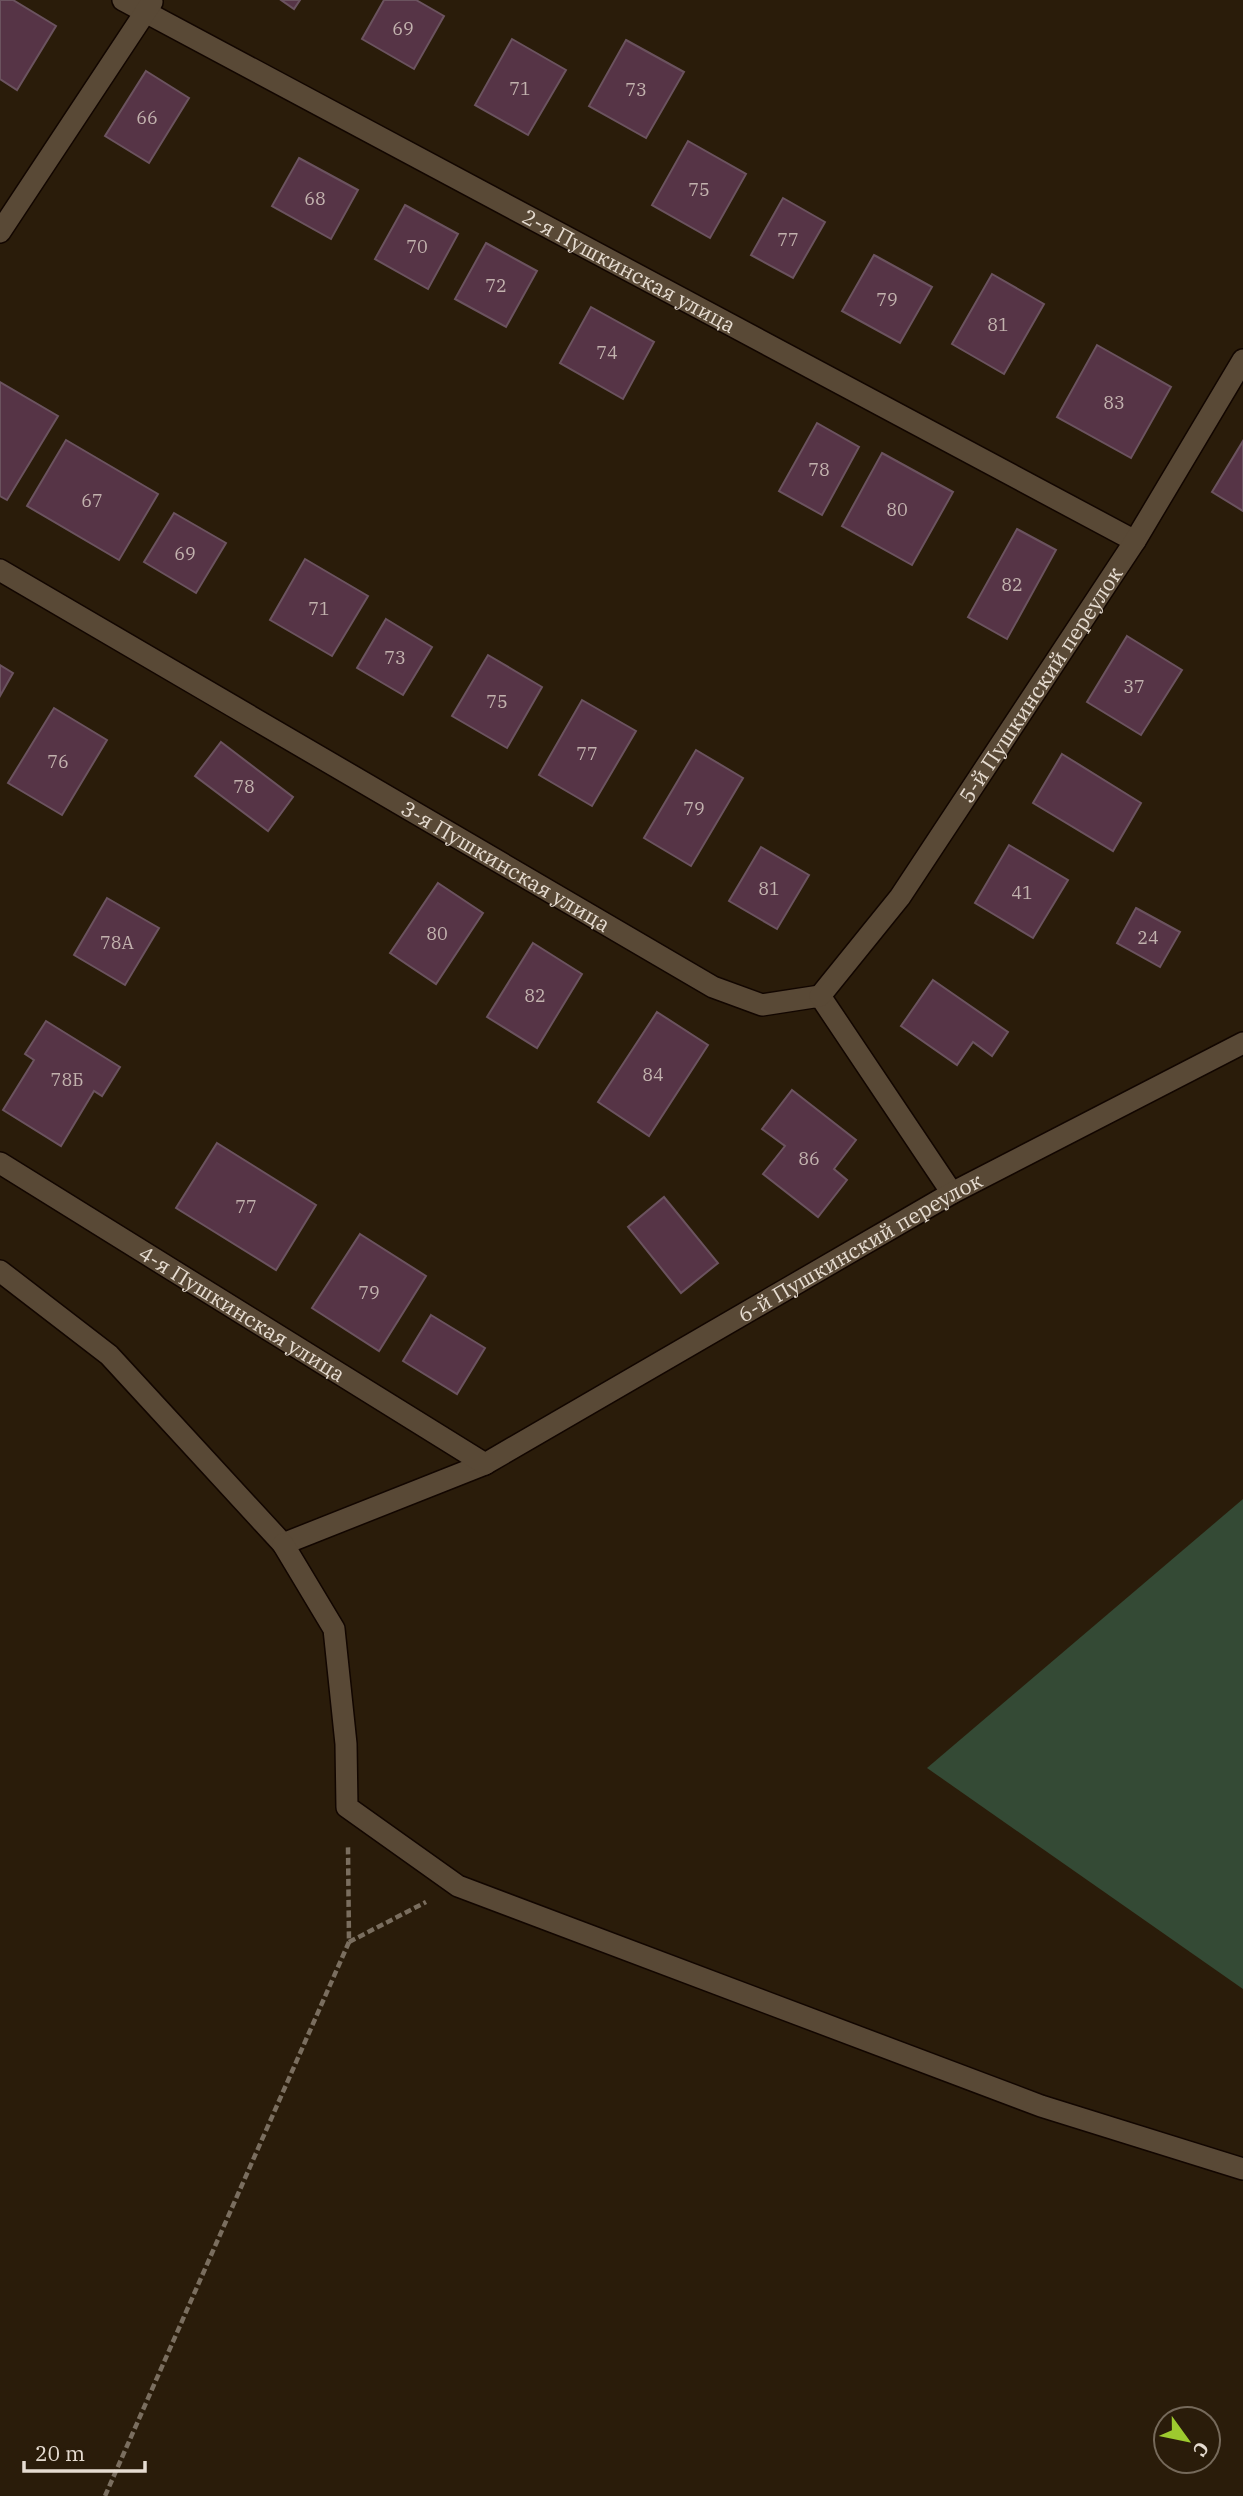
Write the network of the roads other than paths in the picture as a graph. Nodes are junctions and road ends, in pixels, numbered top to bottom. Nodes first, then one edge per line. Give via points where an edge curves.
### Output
1 (123, 0) edge
2 (149, 6) edge
3 (0, 232) edge
4 (1243, 360) edge
5 (1135, 541) junction
6 (0, 570) edge
7 (820, 996) junction
8 (1243, 1043) edge
9 (0, 1163) edge
10 (952, 1194) junction
11 (0, 1271) edge
12 (485, 1464) junction
13 (283, 1544) junction
14 (1243, 2169) edge

1 - 2 street, 2-я Пушкинская улица
2 - 3 street
2 - 5 street, 2-я Пушкинская улица
4 - 5 street, 5-й Пушкинский переулок
5 - 7 street, 5-й Пушкинский переулок via 900,897
6 - 7 street, 3-я Пушкинская улица via 713,987 762,1005
7 - 10 street
8 - 10 street, 6-й Пушкинский переулок
9 - 12 street, 4-я Пушкинская улица
10 - 12 street, 6-й Пушкинский переулок
11 - 13 street via 109,1355
12 - 13 street, 6-й Пушкинский переулок
13 - 14 street via 334,1629 346,1744 347,1807 458,1886 1041,2106

